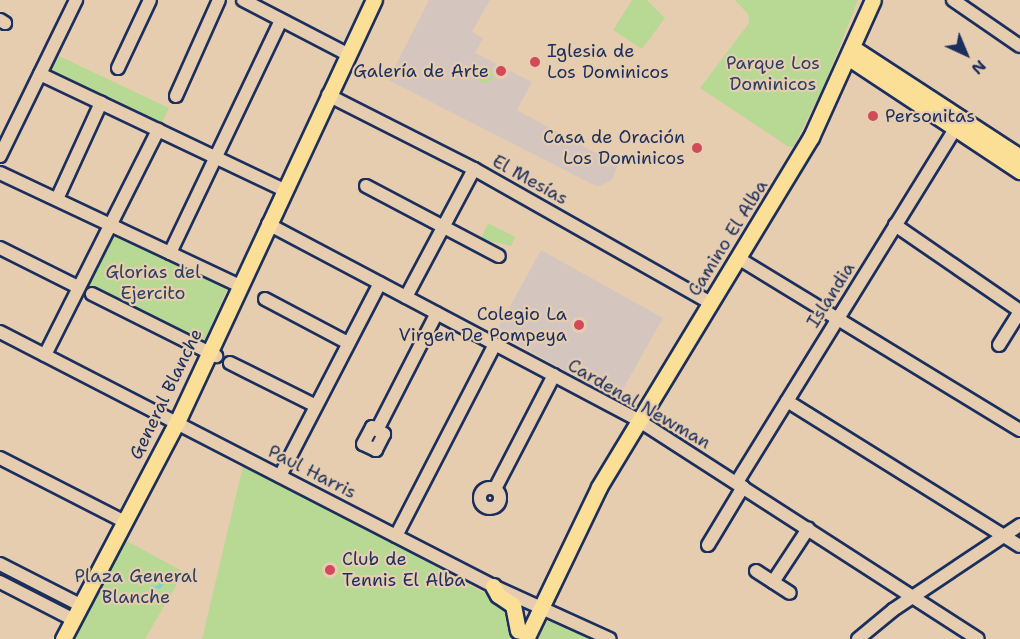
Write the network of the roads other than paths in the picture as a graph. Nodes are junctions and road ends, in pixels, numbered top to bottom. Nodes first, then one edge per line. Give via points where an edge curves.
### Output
1 (76, 0) edge
2 (150, 0) edge
3 (219, 0) edge
4 (243, 0) edge
5 (374, 0) edge
6 (873, 0) edge
7 (953, 0) edge
8 (281, 20) junction
9 (1020, 46) edge
10 (851, 53) junction
11 (347, 54) junction
12 (118, 69) dead end
13 (40, 74) junction
14 (328, 95) junction
15 (176, 96) dead end
16 (101, 103) junction
17 (956, 128) junction
18 (158, 130) junction
19 (0, 156) edge
20 (215, 157) junction
21 (1020, 157) edge
22 (474, 169) junction
23 (1020, 171) edge
24 (0, 173) edge
25 (366, 186) dead end
26 (284, 190) junction
27 (57, 199) junction
28 (268, 224) junction
29 (112, 225) junction
30 (895, 225) junction
31 (443, 228) junction
32 (0, 248) edge
33 (170, 253) junction
34 (499, 256) dead end
35 (738, 258) junction
36 (380, 283) junction
37 (74, 285) dead end
38 (240, 286) junction
39 (92, 294) dead end
40 (406, 297) junction
41 (265, 299) dead end
42 (711, 303) junction
43 (1020, 311) edge
44 (437, 313) junction
45 (838, 319) junction
46 (0, 332) edge
47 (348, 343) junction
48 (495, 344) junction
49 (999, 345) dead end
50 (213, 354) junction
51 (45, 355) junction
52 (230, 363) dead end
53 (554, 375) junction
54 (787, 401) junction
55 (316, 406) junction
56 (638, 420) junction
57 (177, 422) junction
58 (377, 430) dead end
59 (1020, 430) edge
60 (0, 458) edge
61 (280, 476) junction
62 (740, 485) junction
63 (496, 487) dead end
64 (125, 522) junction
65 (1020, 525) edge
66 (808, 529) junction
67 (1004, 535) junction
68 (396, 536) junction
69 (708, 545) dead end
70 (1020, 546) edge
71 (0, 564) edge
72 (756, 571) dead end
73 (0, 582) edge
74 (773, 582) junction
75 (493, 586) junction
76 (790, 593) dead end
77 (913, 596) junction
78 (535, 606) junction
79 (78, 613) junction
80 (520, 636) edge
81 (63, 639) edge
82 (610, 639) edge
83 (858, 639) edge
84 (978, 639) edge

1 - 13 street
2 - 12 street
3 - 15 street
4 - 8 street
5 - 11 main road, General Blanche
6 - 10 main road, Camino El Alba
7 - 9 street
8 - 11 street
8 - 20 street
10 - 17 main road
10 - 21 main road
10 - 35 main road, Camino El Alba via 811,137
11 - 14 main road, General Blanche
13 - 16 street
13 - 19 street
14 - 22 street, El Mesías
14 - 26 main road, General Blanche
16 - 18 street
16 - 27 street
17 - 23 main road
17 - 30 street, Islandia
18 - 20 street
18 - 29 street
20 - 26 street
20 - 33 street
22 - 31 street
22 - 42 street, El Mesías
24 - 27 street
25 - 31 street
26 - 28 main road, General Blanche
27 - 29 street
28 - 36 street, Cardenal Newman
28 - 38 main road, General Blanche
29 - 33 street
29 - 51 street
30 - 43 street
30 - 45 street, Islandia
31 - 34 street
31 - 40 street
32 - 37 street
33 - 38 street
35 - 42 main road, Camino El Alba
35 - 45 street
36 - 40 street, Cardenal Newman
36 - 47 street
38 - 50 main road, General Blanche
39 - 50 street
40 - 44 street, Cardenal Newman
41 - 47 street
42 - 56 main road, Camino El Alba
43 - 49 street
44 - 48 street, Cardenal Newman
44 - 58 street
45 - 54 street, Islandia
45 - 59 street
46 - 51 street, Paul Harris
47 - 55 street
48 - 53 street, Cardenal Newman
48 - 68 street
50 - 57 main road, General Blanche
51 - 57 street, Paul Harris
52 - 55 street
53 - 56 street, Cardenal Newman
53 - 63 street
54 - 62 street, Islandia
54 - 67 street
55 - 61 street
56 - 62 street, Cardenal Newman
56 - 78 main road, Camino El Alba via 599,487 567,531
57 - 61 street, Paul Harris
57 - 64 main road, General Blanche
60 - 64 street
61 - 68 street, Paul Harris
62 - 66 street, Cardenal Newman
62 - 69 street, Islandia
64 - 79 main road, General Blanche
65 - 67 street
66 - 74 street
66 - 77 street, Cardenal Newman
67 - 70 street
67 - 77 street
68 - 75 street, Paul Harris
71 - 79 street
72 - 74 street
73 - 79 street
74 - 76 street
75 - 78 street, Paul Harris
75 - 80 main road via 498,595 513,605
77 - 83 street
77 - 84 street, Cardenal Newman
78 - 80 main road, Camino El Alba
78 - 82 street, Paul Harris
79 - 81 main road, General Blanche

